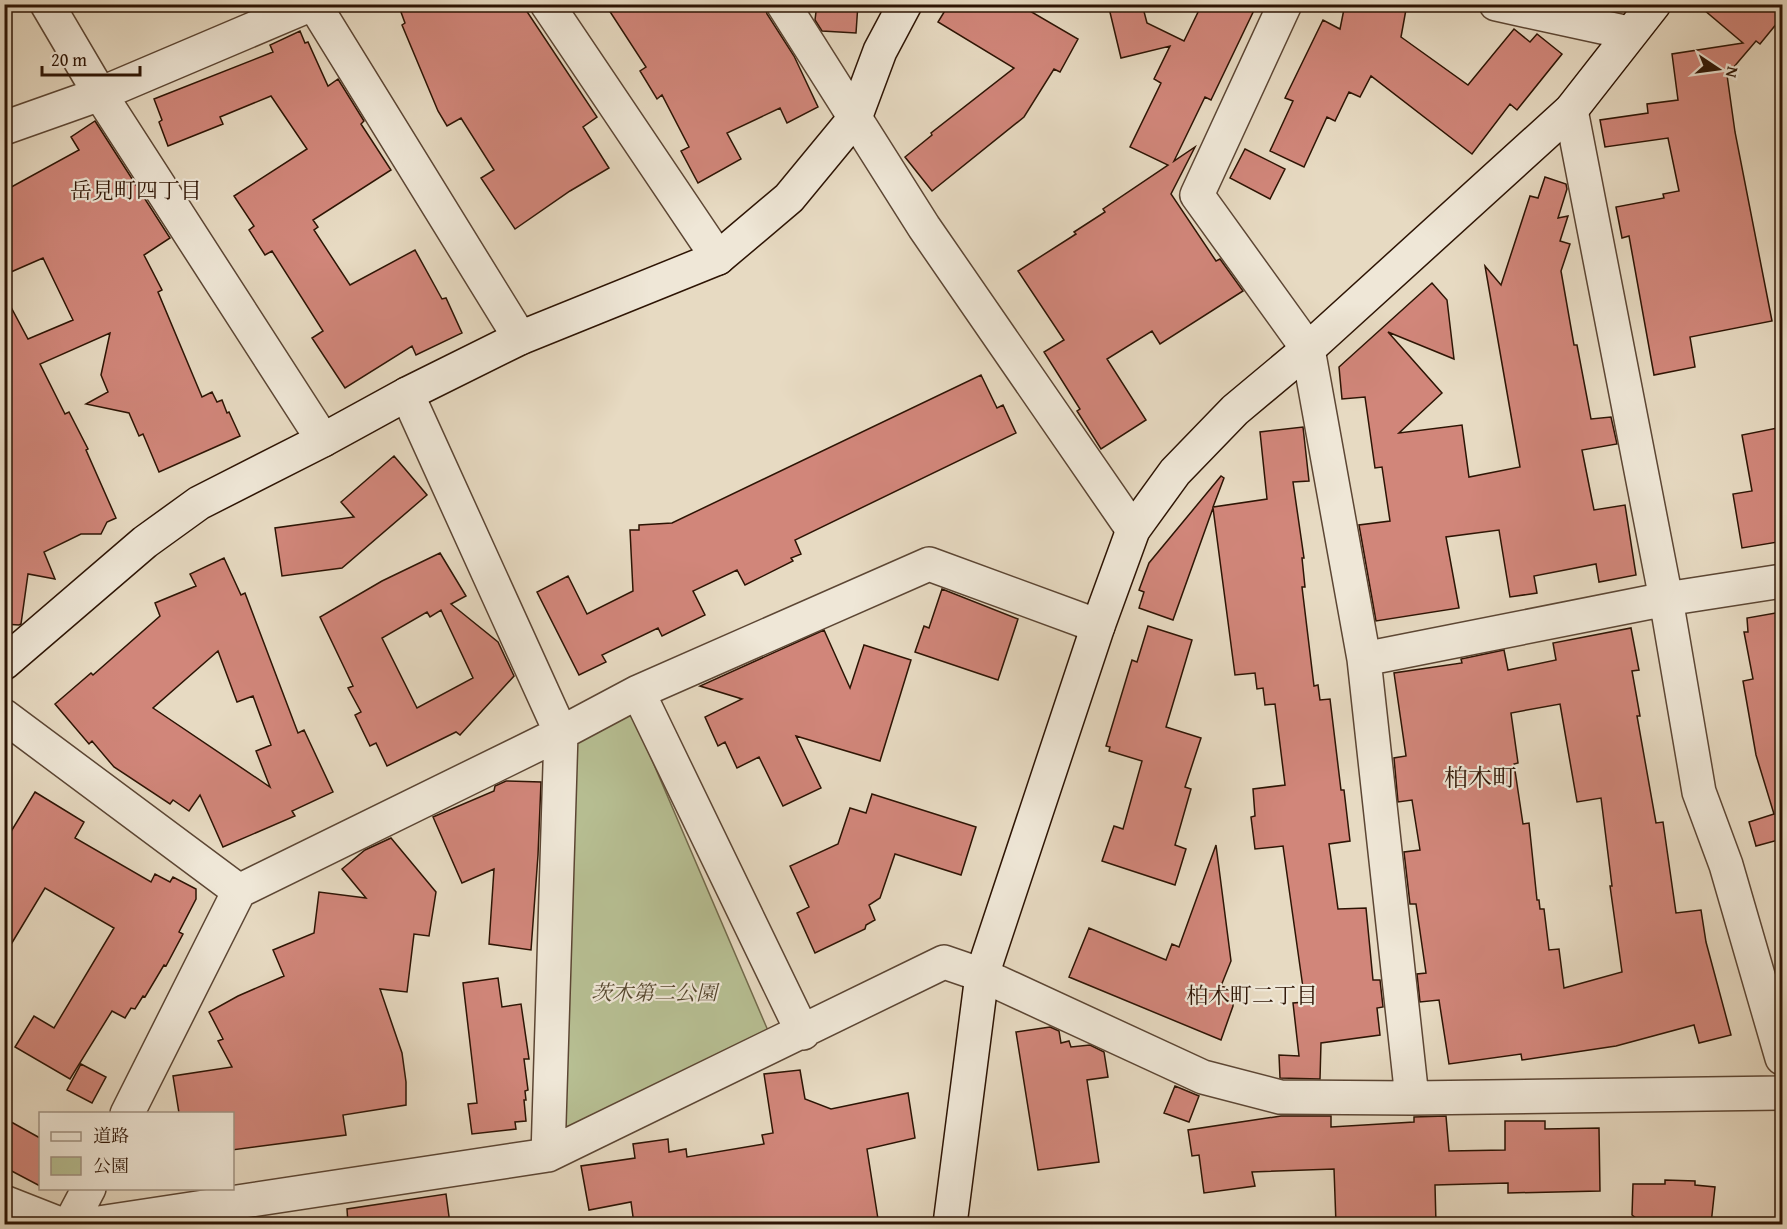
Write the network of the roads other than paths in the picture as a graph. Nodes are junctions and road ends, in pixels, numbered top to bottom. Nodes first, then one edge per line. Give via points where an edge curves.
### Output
1 (46, 4) edge
2 (313, 4) edge
3 (547, 4) edge
4 (783, 4) edge
5 (905, 4) edge
6 (1285, 4) edge
7 (1496, 4) edge
8 (1654, 4) edge
9 (1629, 33) junction
10 (100, 94) junction
11 (1570, 110) junction
12 (855, 118) junction
13 (4, 128) edge
14 (718, 258) junction
15 (520, 338) junction
16 (1308, 349) junction
17 (407, 394) junction
18 (323, 440) junction
19 (1133, 530) junction
20 (1782, 581) edge
21 (1666, 599) junction
22 (1098, 626) junction
23 (7, 654) edge
24 (1365, 659) junction
25 (638, 692) junction
26 (4, 716) edge
27 (561, 733) junction
28 (239, 891) junction
29 (982, 975) junction
30 (803, 1033) junction
31 (1782, 1058) edge
32 (1782, 1093) edge
33 (1412, 1098) junction
34 (128, 1112) edge
35 (548, 1155) junction
36 (88, 1190) edge
37 (4, 1202) edge
38 (60, 1224) edge
39 (70, 1224) edge
40 (92, 1224) edge
41 (950, 1224) edge

1 - 10 street
2 - 10 street
2 - 15 street
3 - 14 street
4 - 12 street
5 - 12 street via 880,51
6 - 16 street via 1197,195
7 - 9 street
8 - 9 street
9 - 11 street
10 - 13 street
10 - 18 street
11 - 16 street
11 - 21 street
12 - 14 street via 789,198
12 - 19 street via 924,227
14 - 15 street
15 - 17 street
16 - 19 street via 1235,410 1175,471
16 - 24 street
17 - 18 street
17 - 27 street
18 - 23 street via 199,503
19 - 22 street
20 - 21 street
21 - 24 street
21 - 31 street via 1699,792 1726,865
22 - 25 street via 929,564
22 - 29 street
24 - 33 street
25 - 27 street
25 - 30 street
26 - 28 street
27 - 28 street
27 - 35 street
28 - 34 street
29 - 30 street via 944,962
29 - 33 street via 1203,1077 1280,1097
29 - 41 street
30 - 35 street
32 - 33 street
35 - 40 street
36 - 39 street
37 - 38 street

